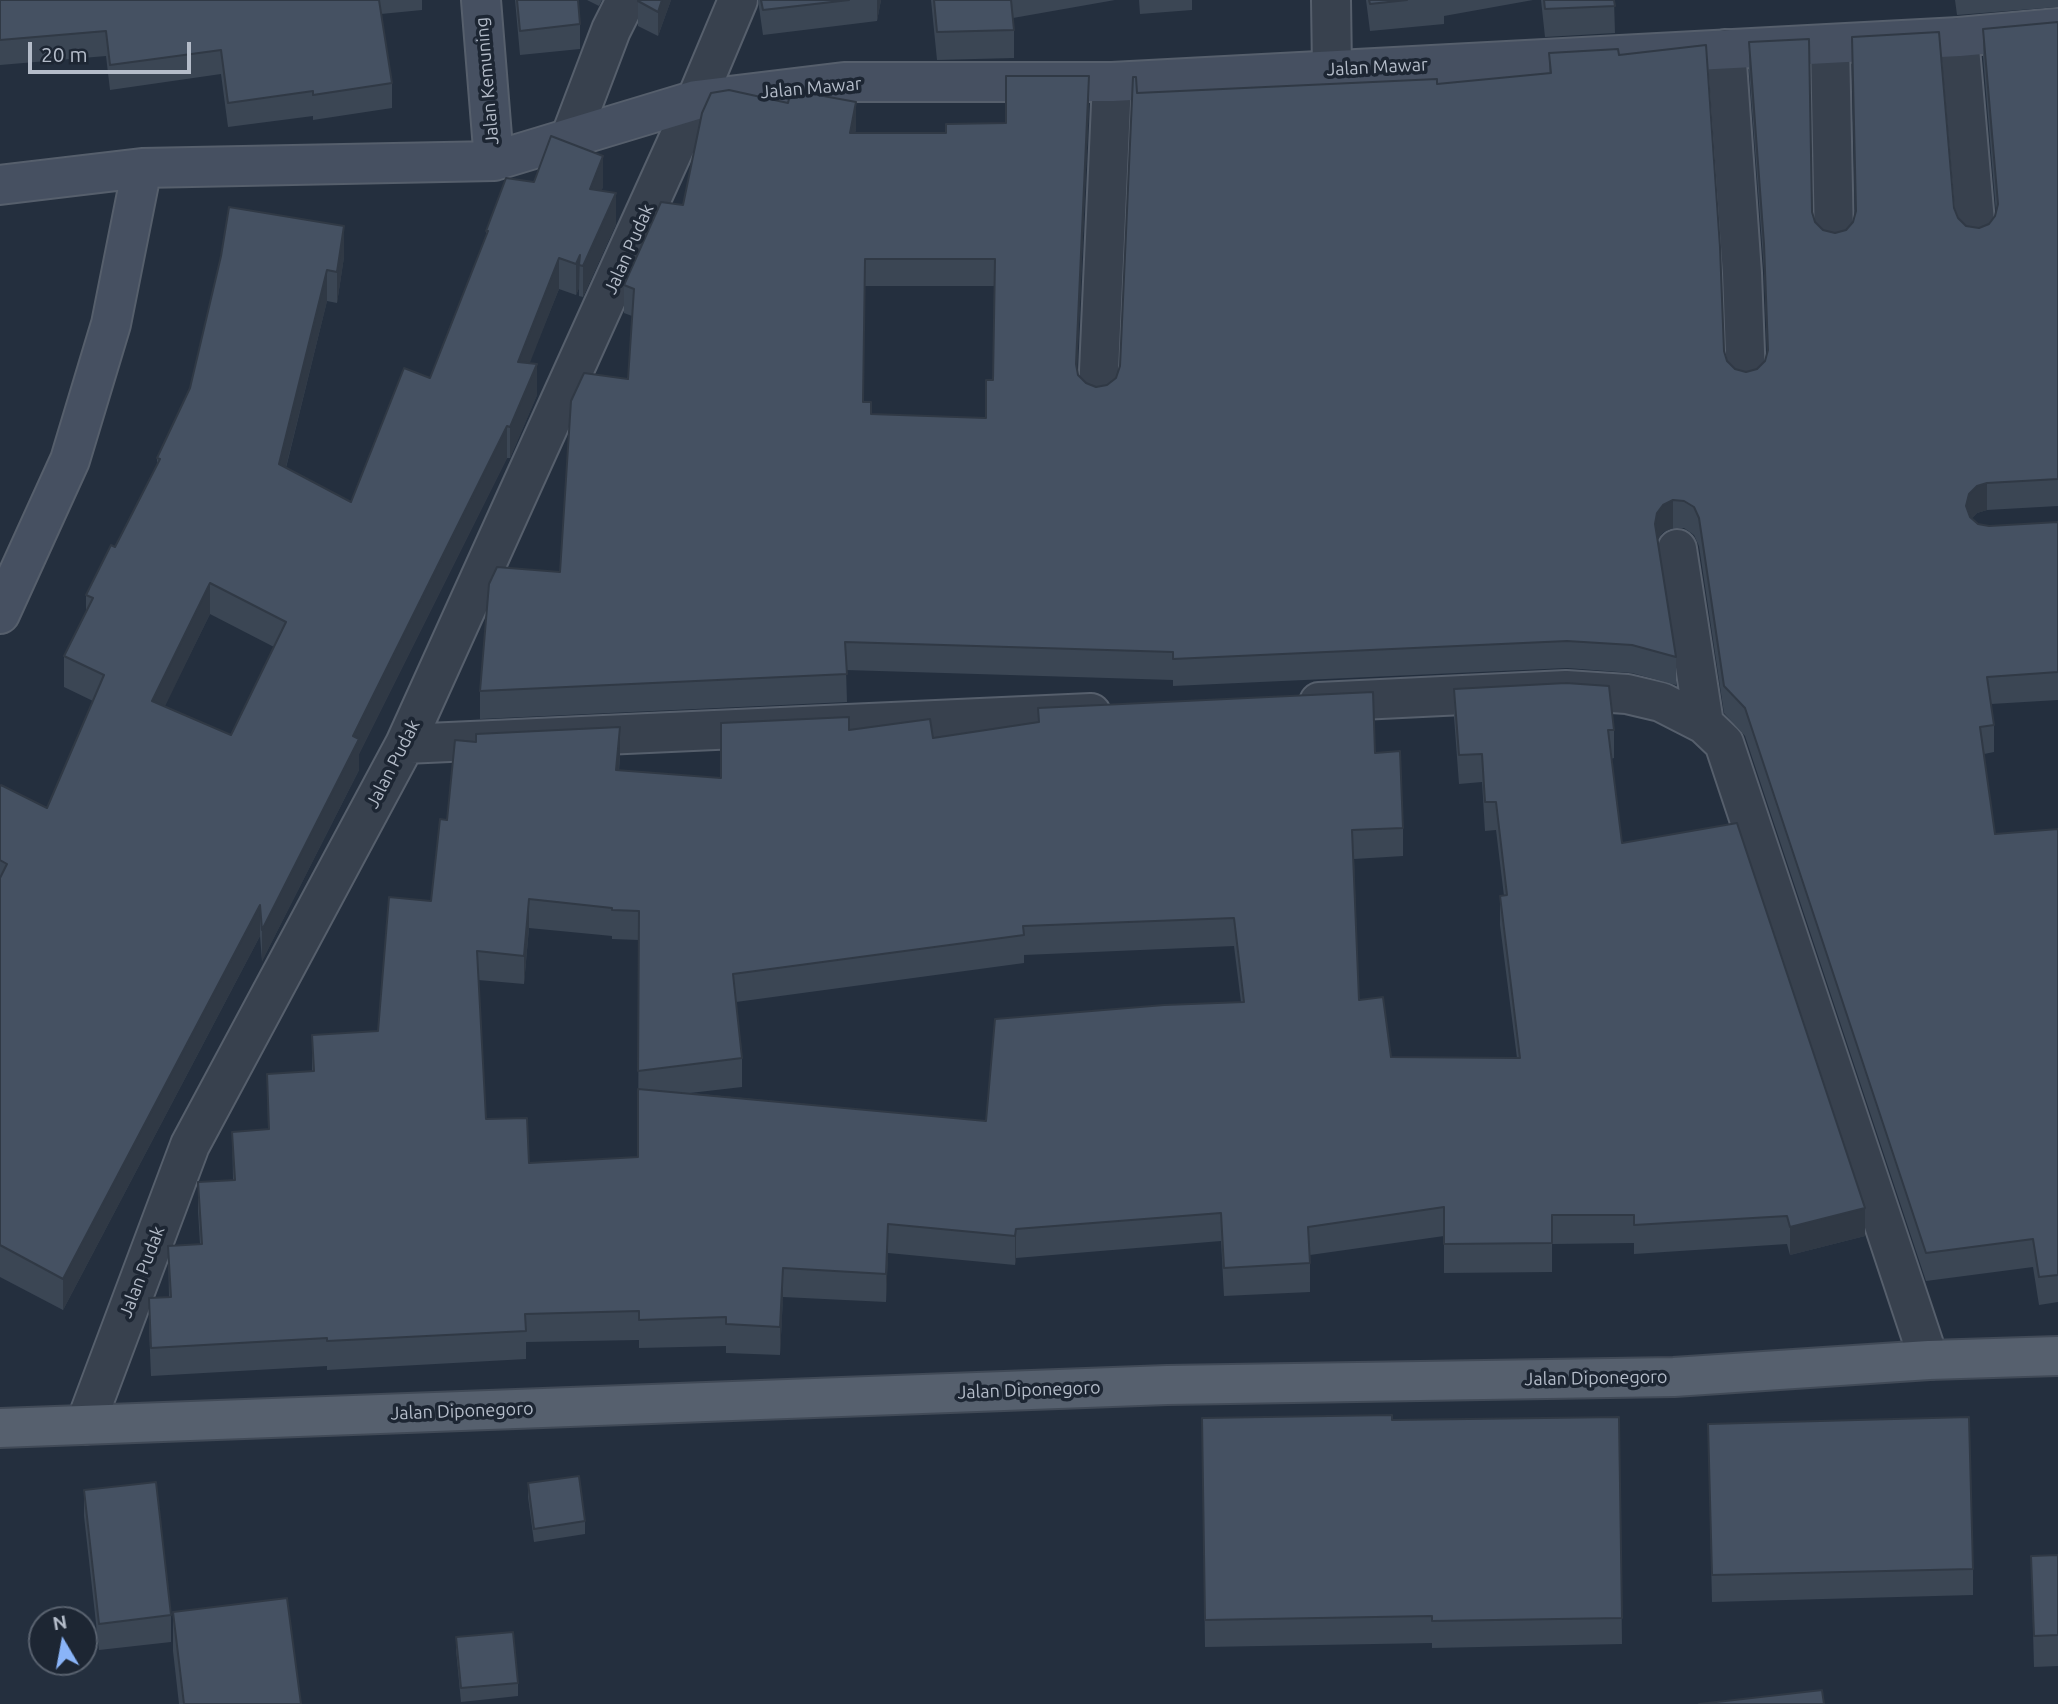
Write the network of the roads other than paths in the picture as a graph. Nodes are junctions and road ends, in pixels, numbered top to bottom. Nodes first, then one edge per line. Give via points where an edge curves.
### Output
1 (481, 0) edge
2 (626, 0) edge
3 (738, 0) edge
4 (1331, 0) edge
5 (2058, 28) edge
6 (1959, 37) junction
7 (1830, 44) junction
8 (1726, 49) junction
9 (1332, 69) junction
10 (1112, 82) junction
11 (696, 100) junction
12 (570, 138) junction
13 (494, 161) junction
14 (142, 168) junction
15 (0, 185) edge
16 (1976, 234) edge
17 (1833, 239) edge
18 (1746, 378) edge
19 (1098, 393) edge
20 (1677, 549) dead end
21 (0, 614) edge
22 (1288, 703) edge
23 (1121, 711) edge
24 (1704, 724) junction
25 (404, 744) junction
26 (2058, 1356) edge
27 (1929, 1360) junction
28 (85, 1425) junction
29 (0, 1428) edge

1 - 13 main road, Jalan Kemuning
2 - 12 street
3 - 11 street, Jalan Pudak
4 - 9 street
5 - 6 main road, Jalan Mawar
6 - 7 main road, Jalan Mawar
6 - 16 street
7 - 8 main road, Jalan Mawar
7 - 17 street
8 - 9 main road, Jalan Mawar
8 - 18 street
9 - 10 main road, Jalan Mawar
10 - 11 main road, Jalan Mawar via 844,82
10 - 19 street
11 - 12 main road, Jalan Mawar
11 - 25 street, Jalan Pudak
12 - 13 main road, Jalan Mawar
13 - 14 main road, Jalan Mawar
14 - 15 main road, Jalan Mawar
14 - 21 main road via 111,324 69,460
20 - 24 street
22 - 24 street via 1566,690 1627,694 1661,702
23 - 25 street
24 - 27 street via 1724,743
25 - 28 street, Jalan Pudak via 190,1145
26 - 27 main road, Jalan Diponegoro
27 - 28 main road, Jalan Diponegoro via 1674,1377 1167,1385
28 - 29 main road, Jalan Diponegoro

